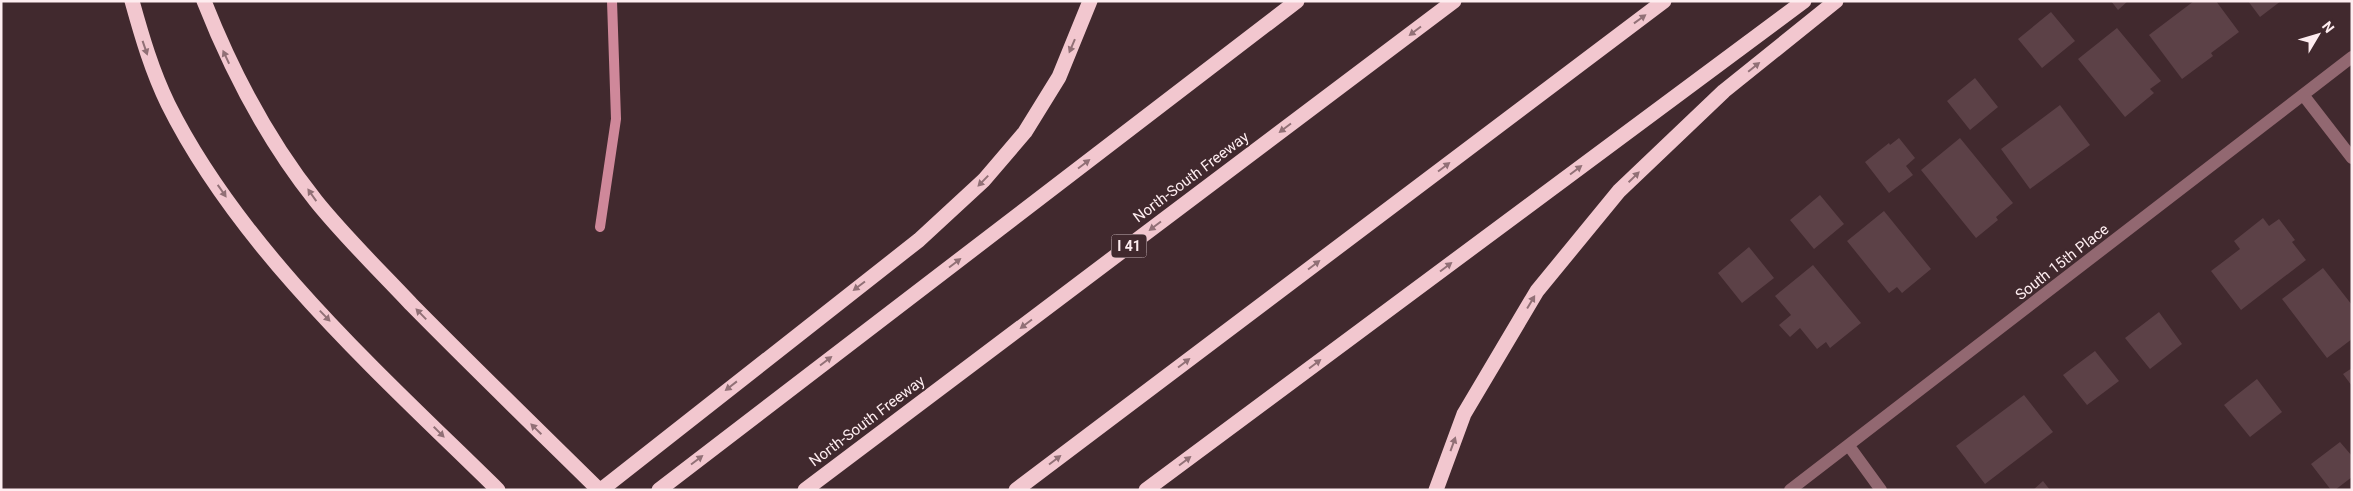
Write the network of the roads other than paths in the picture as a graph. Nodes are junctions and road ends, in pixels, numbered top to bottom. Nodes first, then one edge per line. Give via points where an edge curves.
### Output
1 (132, 1) edge
2 (204, 1) edge
3 (1090, 1) edge
4 (1297, 1) edge
5 (1454, 1) edge
6 (1664, 1) edge
7 (1804, 1) edge
8 (1836, 1) edge
9 (2352, 58) edge
10 (2304, 96) junction
11 (2352, 158) edge
12 (1848, 446) junction
13 (498, 490) edge
14 (600, 490) edge
15 (658, 490) edge
16 (805, 490) edge
17 (1016, 490) edge
18 (1146, 490) edge
19 (1436, 490) edge
20 (1790, 490) edge
21 (1881, 490) edge

1 -> 13 highway via 145,49 168,104 198,156 243,222 296,287
14 -> 2 highway via 485,379 316,201 263,125 226,56
3 -> 14 highway via 1059,77 1024,132 984,180 919,240
15 -> 4 highway
5 -> 16 highway, North-South Freeway / I 41
17 -> 6 highway
18 -> 7 highway
19 -> 8 highway via 1464,414 1537,291 1619,191 1724,91
9 - 10 street, South 15th Place
10 - 11 street
10 - 12 street, South 15th Place
12 - 20 street, South 15th Place
12 - 21 street

